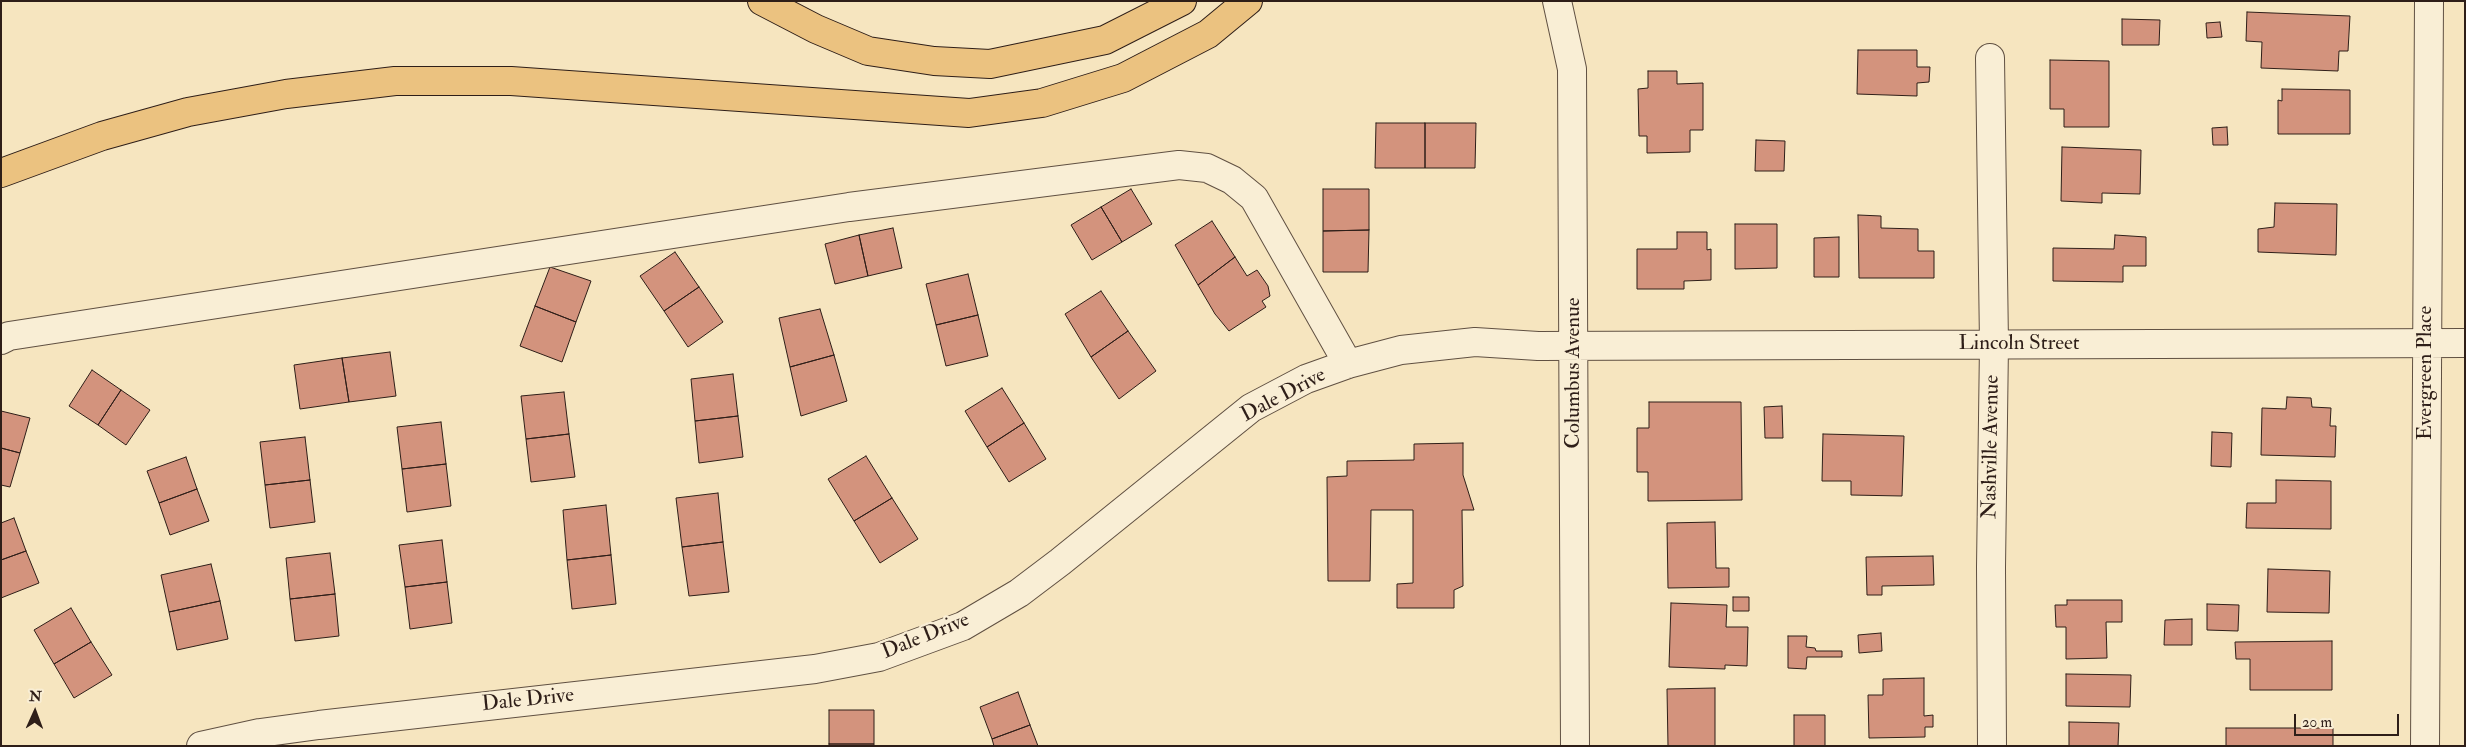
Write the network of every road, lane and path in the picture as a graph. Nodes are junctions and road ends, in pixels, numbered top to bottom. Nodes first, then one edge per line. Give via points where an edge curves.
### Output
1 (762, 1) edge
2 (1182, 1) edge
3 (1248, 1) edge
4 (1557, 1) edge
5 (2428, 1) edge
6 (1990, 58) dead end
7 (1, 173) edge
8 (1, 340) edge
9 (2426, 343) junction
10 (2465, 343) edge
11 (1994, 344) junction
12 (1574, 345) junction
13 (1348, 364) junction
14 (201, 746) edge
15 (1575, 746) edge
16 (1992, 746) edge
17 (2424, 746) edge

1 - 2 highway via 868,51 934,61 990,64 1105,40
3 - 7 highway via 1208,34 1123,78 1042,103 969,113 511,81 395,81 286,94 188,112 102,136
4 - 12 street, Columbus Avenue via 1572,69
5 - 9 street, Evergreen Place
6 - 11 street, Nashville Avenue
8 - 13 street via 9,336 849,207 1179,165 1207,168 1232,180 1254,198
9 - 10 street, Lincoln Street
9 - 11 street, Lincoln Street
9 - 17 street, Evergreen Place
11 - 12 street, Lincoln Street
11 - 16 street, Nashville Avenue
12 - 13 street, Dale Drive via 1475,342 1401,350
12 - 15 street, Columbus Avenue
13 - 14 street, Dale Drive via 1306,380 1251,408 1019,593 963,626 878,657 815,670 320,724

